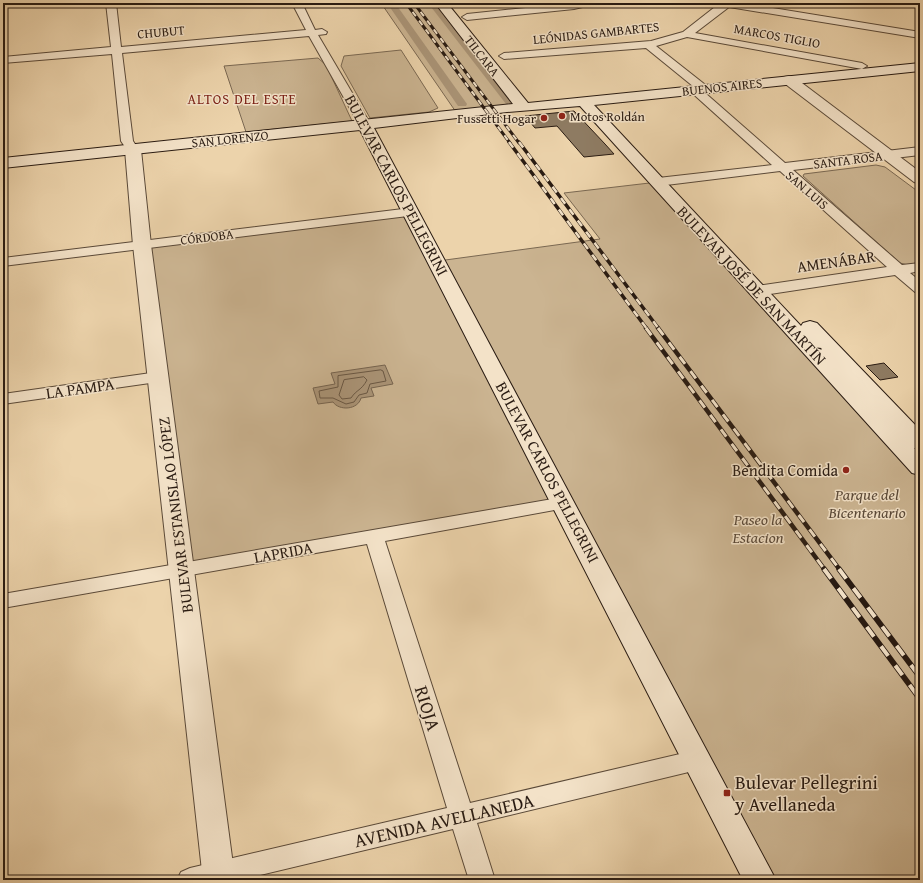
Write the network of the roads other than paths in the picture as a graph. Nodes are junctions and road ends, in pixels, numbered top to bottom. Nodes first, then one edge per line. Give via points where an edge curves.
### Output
1 (111, 3) edge
2 (117, 3) edge
3 (297, 3) edge
4 (307, 3) edge
5 (440, 3) edge
6 (588, 3) edge
7 (727, 3) edge
8 (466, 17) dead end
9 (316, 31) junction
10 (687, 34) junction
11 (920, 36) edge
12 (652, 44) junction
13 (120, 48) junction
14 (504, 56) dead end
15 (3, 57) edge
16 (3, 60) edge
17 (862, 66) dead end
18 (920, 67) edge
19 (789, 80) junction
20 (699, 90) junction
21 (590, 101) junction
22 (524, 108) junction
23 (486, 112) joint
24 (366, 125) junction
25 (133, 150) junction
26 (920, 151) edge
27 (888, 155) junction
28 (3, 163) edge
29 (782, 168) junction
30 (920, 179) edge
31 (665, 182) junction
32 (411, 212) junction
33 (142, 245) junction
34 (3, 262) edge
35 (920, 267) edge
36 (898, 270) junction
37 (766, 289) junction
38 (920, 290) edge
39 (158, 377) junction
40 (3, 399) edge
41 (919, 440) edge
42 (896, 442) junction
43 (920, 468) edge
44 (564, 503) junction
45 (374, 536) junction
46 (181, 570) junction
47 (3, 601) edge
48 (697, 760) junction
49 (462, 815) junction
50 (209, 878) edge
51 (482, 880) edge
52 (760, 880) edge

1 - 13 street, BULEVAR ESTANISLAO LÓPEZ
2 - 13 street, BULEVAR ESTANISLAO LÓPEZ
3 - 9 street, BULEVAR CARLOS PELLEGRINI
4 - 9 street, BULEVAR CARLOS PELLEGRINI
5 - 22 main road, TILCARA
6 - 8 street
7 - 10 street, LEÓNIDAS GAMBARTES
7 - 11 street
9 - 13 street, CHUBUT
9 - 24 street, BULEVAR CARLOS PELLEGRINI
10 - 12 street, LEÓNIDAS GAMBARTES
10 - 17 street, MARCOS TIGLIO
12 - 14 street, LEÓNIDAS GAMBARTES
12 - 20 street, SAN LUIS via 651,47
13 - 15 street, CHUBUT
13 - 16 street, CHUBUT
13 - 25 street, BULEVAR ESTANISLAO LÓPEZ via 127,141
18 - 19 main road, BUENOS AIRES
19 - 20 main road, BUENOS AIRES
19 - 27 main road
20 - 21 main road, BUENOS AIRES
20 - 29 street, SAN LUIS
21 - 22 main road, BUENOS AIRES
21 - 31 main road, BULEVAR JOSÉ DE SAN MARTÍN
22 - 23 main road, BUENOS AIRES
23 - 24 main road, SAN LORENZO
24 - 25 main road, SAN LORENZO
24 - 32 main road, BULEVAR CARLOS PELLEGRINI
25 - 28 main road, SAN LORENZO
25 - 33 main road, BULEVAR ESTANISLAO LÓPEZ
26 - 27 street, SANTA ROSA
27 - 29 street, SANTA ROSA
27 - 30 main road
29 - 31 street, SANTA ROSA
29 - 36 street, SAN LUIS
31 - 37 main road, BULEVAR JOSÉ DE SAN MARTÍN
32 - 33 street, CÓRDOBA
32 - 44 main road, BULEVAR CARLOS PELLEGRINI
33 - 34 street, CÓRDOBA
33 - 39 main road, BULEVAR ESTANISLAO LÓPEZ
35 - 36 street, AMENÁBAR
36 - 37 street, AMENÁBAR
36 - 38 street, SAN LUIS
37 - 41 main road, BULEVAR JOSÉ DE SAN MARTÍN
37 - 42 main road, BULEVAR JOSÉ DE SAN MARTÍN
39 - 40 street, LA PAMPA
39 - 46 main road, BULEVAR ESTANISLAO LÓPEZ
41 - 42 street
42 - 43 main road, BULEVAR JOSÉ DE SAN MARTÍN
44 - 45 street, LAPRIDA
44 - 48 main road, BULEVAR CARLOS PELLEGRINI
45 - 46 street, LAPRIDA
45 - 49 street, RIOJA
46 - 47 street, LAPRIDA
46 - 50 main road, BULEVAR ESTANISLAO LÓPEZ
48 - 49 street, AVENIDA AVELLANEDA
48 - 52 main road, BULEVAR CARLOS PELLEGRINI
49 - 50 street, AVENIDA AVELLANEDA
49 - 51 street, RIOJA

